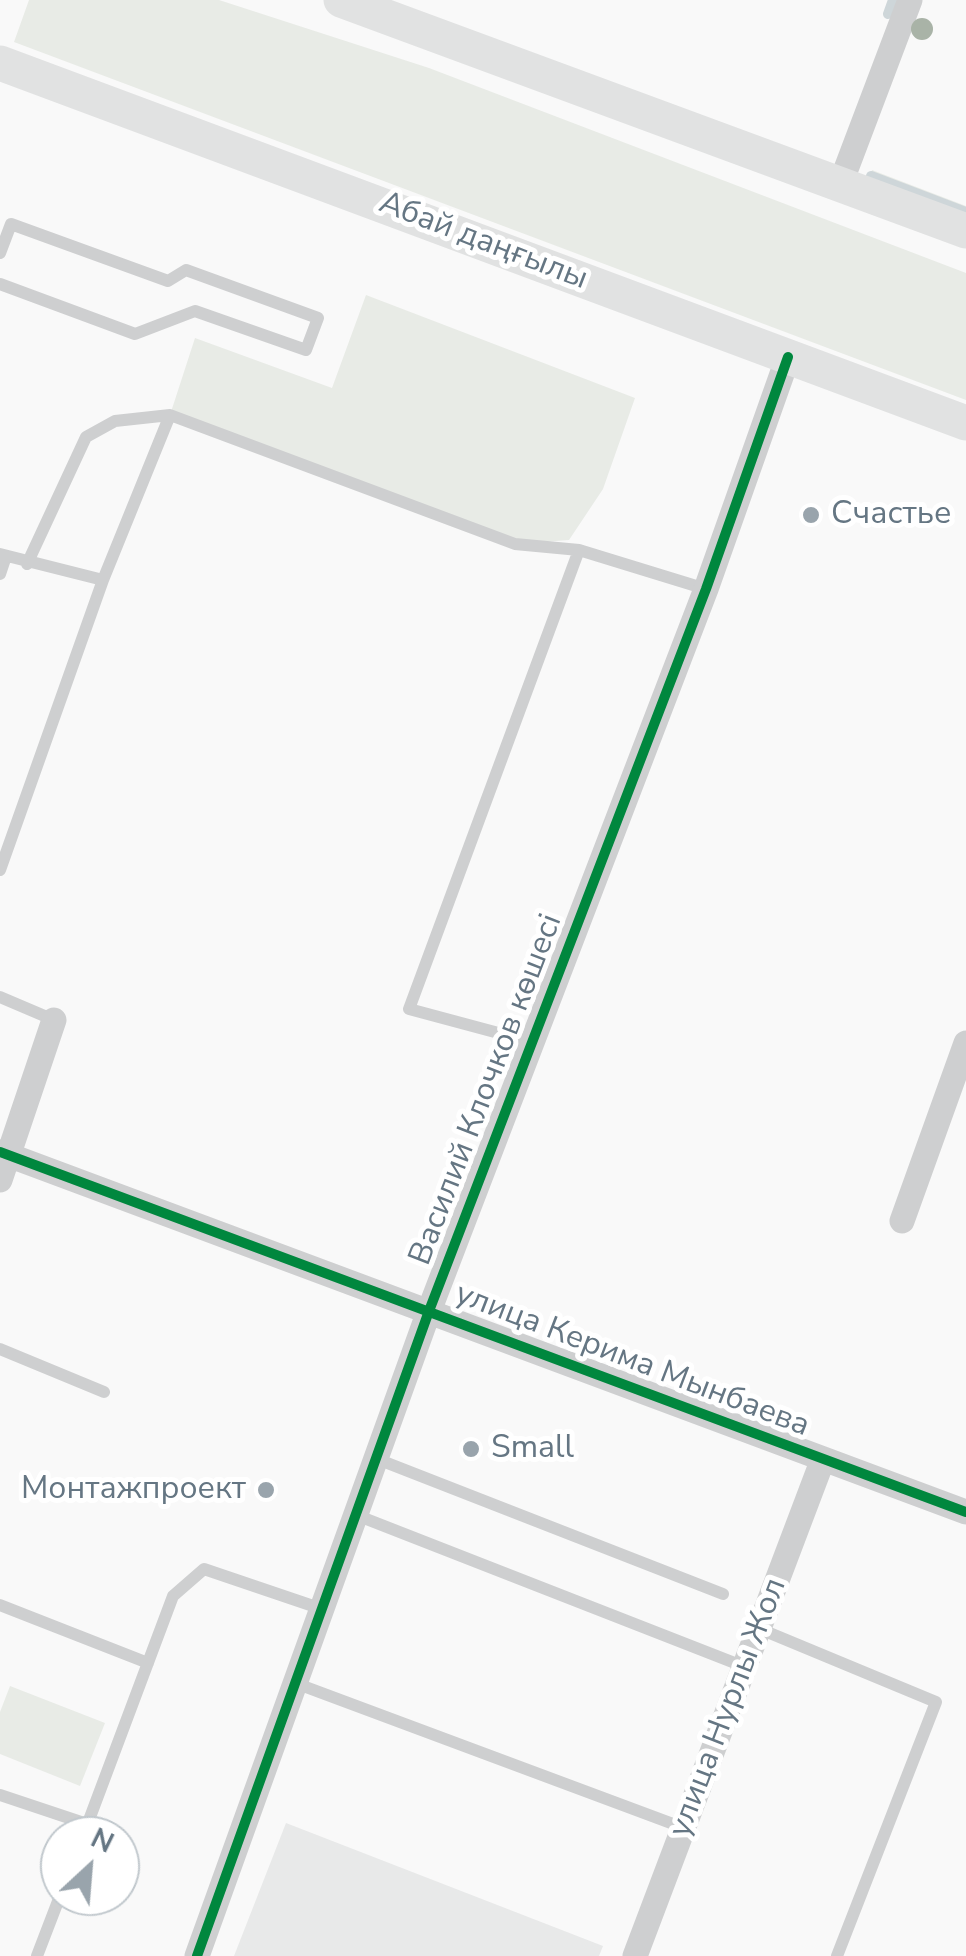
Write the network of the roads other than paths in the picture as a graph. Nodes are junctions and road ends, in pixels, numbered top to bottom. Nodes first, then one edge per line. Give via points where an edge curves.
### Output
1 (341, 0) edge
2 (910, 0) edge
3 (0, 63) edge
4 (840, 185) junction
5 (966, 231) edge
6 (0, 253) edge
7 (0, 284) edge
8 (788, 356) junction
9 (170, 415) junction
10 (966, 423) edge
11 (580, 550) junction
12 (3, 555) edge
13 (27, 564) junction
14 (0, 574) edge
15 (103, 580) junction
16 (706, 589) junction
17 (0, 870) edge
18 (0, 997) edge
19 (54, 1020) joint
20 (532, 1042) junction
21 (966, 1043) edge
22 (5, 1153) edge
23 (0, 1180) edge
24 (902, 1220) dead end
25 (429, 1311) junction
26 (0, 1349) edge
27 (104, 1392) dead end
28 (377, 1459) junction
29 (823, 1459) junction
30 (966, 1512) edge
31 (356, 1515) junction
32 (723, 1594) dead end
33 (0, 1605) edge
34 (322, 1610) junction
35 (760, 1629) junction
36 (148, 1663) junction
37 (745, 1667) junction
38 (295, 1682) junction
39 (0, 1795) edge
40 (51, 1816) edge
41 (90, 1816) edge
42 (684, 1828) junction
43 (53, 1916) edge
44 (38, 1956) edge
45 (197, 1956) edge
46 (635, 1956) edge
47 (837, 1956) edge

1 - 4 main road
2 - 4 street
3 - 8 main road, Абай даңғылы
4 - 5 main road
6 - 7 lane via 11,224 168,281 186,270 318,318 306,350 195,311 135,334
8 - 10 main road, Абай даңғылы
8 - 16 street, Василий Клочков көшесі
9 - 11 lane via 515,544
9 - 13 lane via 115,421 86,438
9 - 15 lane
11 - 16 lane
11 - 20 lane via 409,1009
12 - 13 lane
12 - 14 lane
13 - 15 lane
15 - 17 lane
16 - 20 street, Василий Клочков көшесі
18 - 19 lane
19 - 22 street
20 - 25 street, Василий Клочков көшесі
21 - 24 street
22 - 23 street
22 - 25 street, улица Керима Мынбаева
25 - 28 street, Василий Клочков көшесі
25 - 29 street, улица Керима Мынбаева
26 - 27 lane
28 - 31 street, Василий Клочков көшесі
28 - 32 lane
29 - 30 street, улица Керима Мынбаева
29 - 35 street, улица Нурлы Жол
31 - 34 street, Василий Клочков көшесі
31 - 37 lane
33 - 36 lane
34 - 36 lane via 204,1568 173,1596
34 - 38 street, Василий Клочков көшесі
35 - 37 street, улица Нурлы Жол
35 - 47 lane via 936,1702
36 - 41 lane
37 - 42 street, улица Нурлы Жол
38 - 42 lane
38 - 45 street, Василий Клочков көшесі
39 - 40 lane
42 - 46 street, улица Нурлы Жол
43 - 44 lane

